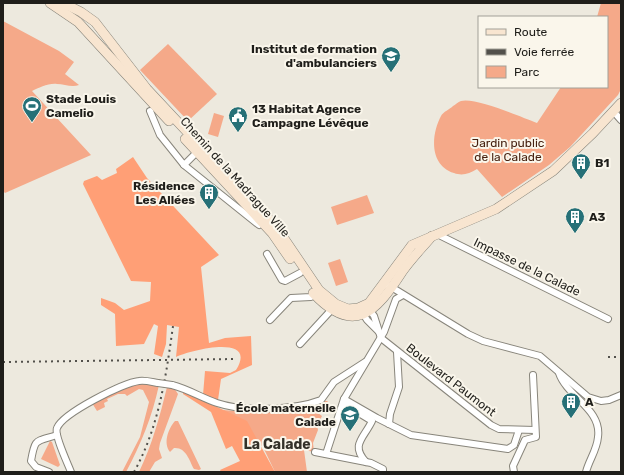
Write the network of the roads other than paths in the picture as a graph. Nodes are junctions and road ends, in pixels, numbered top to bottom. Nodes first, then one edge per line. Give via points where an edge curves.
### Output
1 (50, 3) edge
2 (63, 3) edge
3 (101, 29) junction
4 (91, 37) junction
5 (621, 102) edge
6 (150, 111) dead end
7 (614, 112) junction
8 (621, 120) edge
9 (197, 152) junction
10 (184, 165) junction
11 (221, 168) junction
12 (235, 192) junction
13 (226, 198) junction
14 (269, 225) junction
15 (434, 235) junction
16 (267, 254) dead end
17 (300, 273) junction
18 (389, 286) junction
19 (316, 292) junction
20 (403, 295) junction
21 (334, 307) junction
22 (366, 311) junction
23 (608, 319) dead end
24 (270, 320) dead end
25 (380, 335) junction
26 (300, 344) dead end
27 (397, 352) junction
28 (365, 362) junction
29 (559, 372) junction
30 (532, 375) dead end
31 (621, 395) edge
32 (344, 402) junction
33 (388, 424) junction
34 (519, 430) junction
35 (535, 430) junction
36 (57, 435) junction
37 (316, 452) dead end
38 (326, 454) junction
39 (366, 462) junction
40 (49, 472) edge
41 (71, 472) edge
42 (383, 472) edge
43 (514, 472) edge
44 (586, 472) edge

1 - 4 street, Chemin de la Madrague Ville via 78,22
2 - 3 street, Chemin de la Madrague Ville via 81,12
3 - 4 street via 92,27
3 - 11 street, Chemin de la Madrague Ville via 147,88
4 - 9 street, Chemin de la Madrague Ville
5 - 7 street
6 - 10 street via 160,135
7 - 8 street
7 - 15 street via 553,171 496,209 475,220
9 - 10 street
9 - 11 street
9 - 12 street, Chemin de la Madrague Ville
10 - 13 street
11 - 12 street via 235,188
11 - 14 street, Chemin de la Madrague Ville
12 - 13 street
12 - 14 street, Chemin de la Madrague Ville
13 - 14 street via 261,226
14 - 17 street, Chemin de la Madrague Ville
14 - 19 street, Chemin de la Madrague Ville
15 - 18 street
15 - 23 street, Impasse de la Calade
16 - 17 street via 282,280 285,281
17 - 19 street, Chemin de la Madrague Ville
18 - 20 street
18 - 22 street
19 - 21 street, Chemin de la Madrague Ville
19 - 24 street via 311,296 291,298
20 - 25 street via 396,300
20 - 29 street via 468,334 483,341 540,356
21 - 22 street, Chemin de la Madrague Ville via 344,314
21 - 26 street
22 - 25 street, Boulevard Paumont
25 - 27 street, Boulevard Paumont
25 - 28 street
27 - 33 street via 399,387
27 - 34 street, Boulevard Paumont via 495,428
28 - 32 street
28 - 36 street, bridge via 334,382 321,400 255,410 218,404 172,385 136,382 100,396 59,425
29 - 31 street via 584,394 595,399 609,400
29 - 44 street via 567,387 592,414 598,426 596,449
30 - 35 street
32 - 33 street
32 - 38 street
32 - 39 street via 372,421 358,447 358,453
33 - 34 street via 411,435 508,449 514,445
34 - 35 street, Boulevard Paumont
35 - 43 street via 536,437 525,440 519,450 513,466
36 - 40 street via 34,444 31,462
36 - 41 street
37 - 38 street
38 - 39 street
39 - 42 street via 383,469

